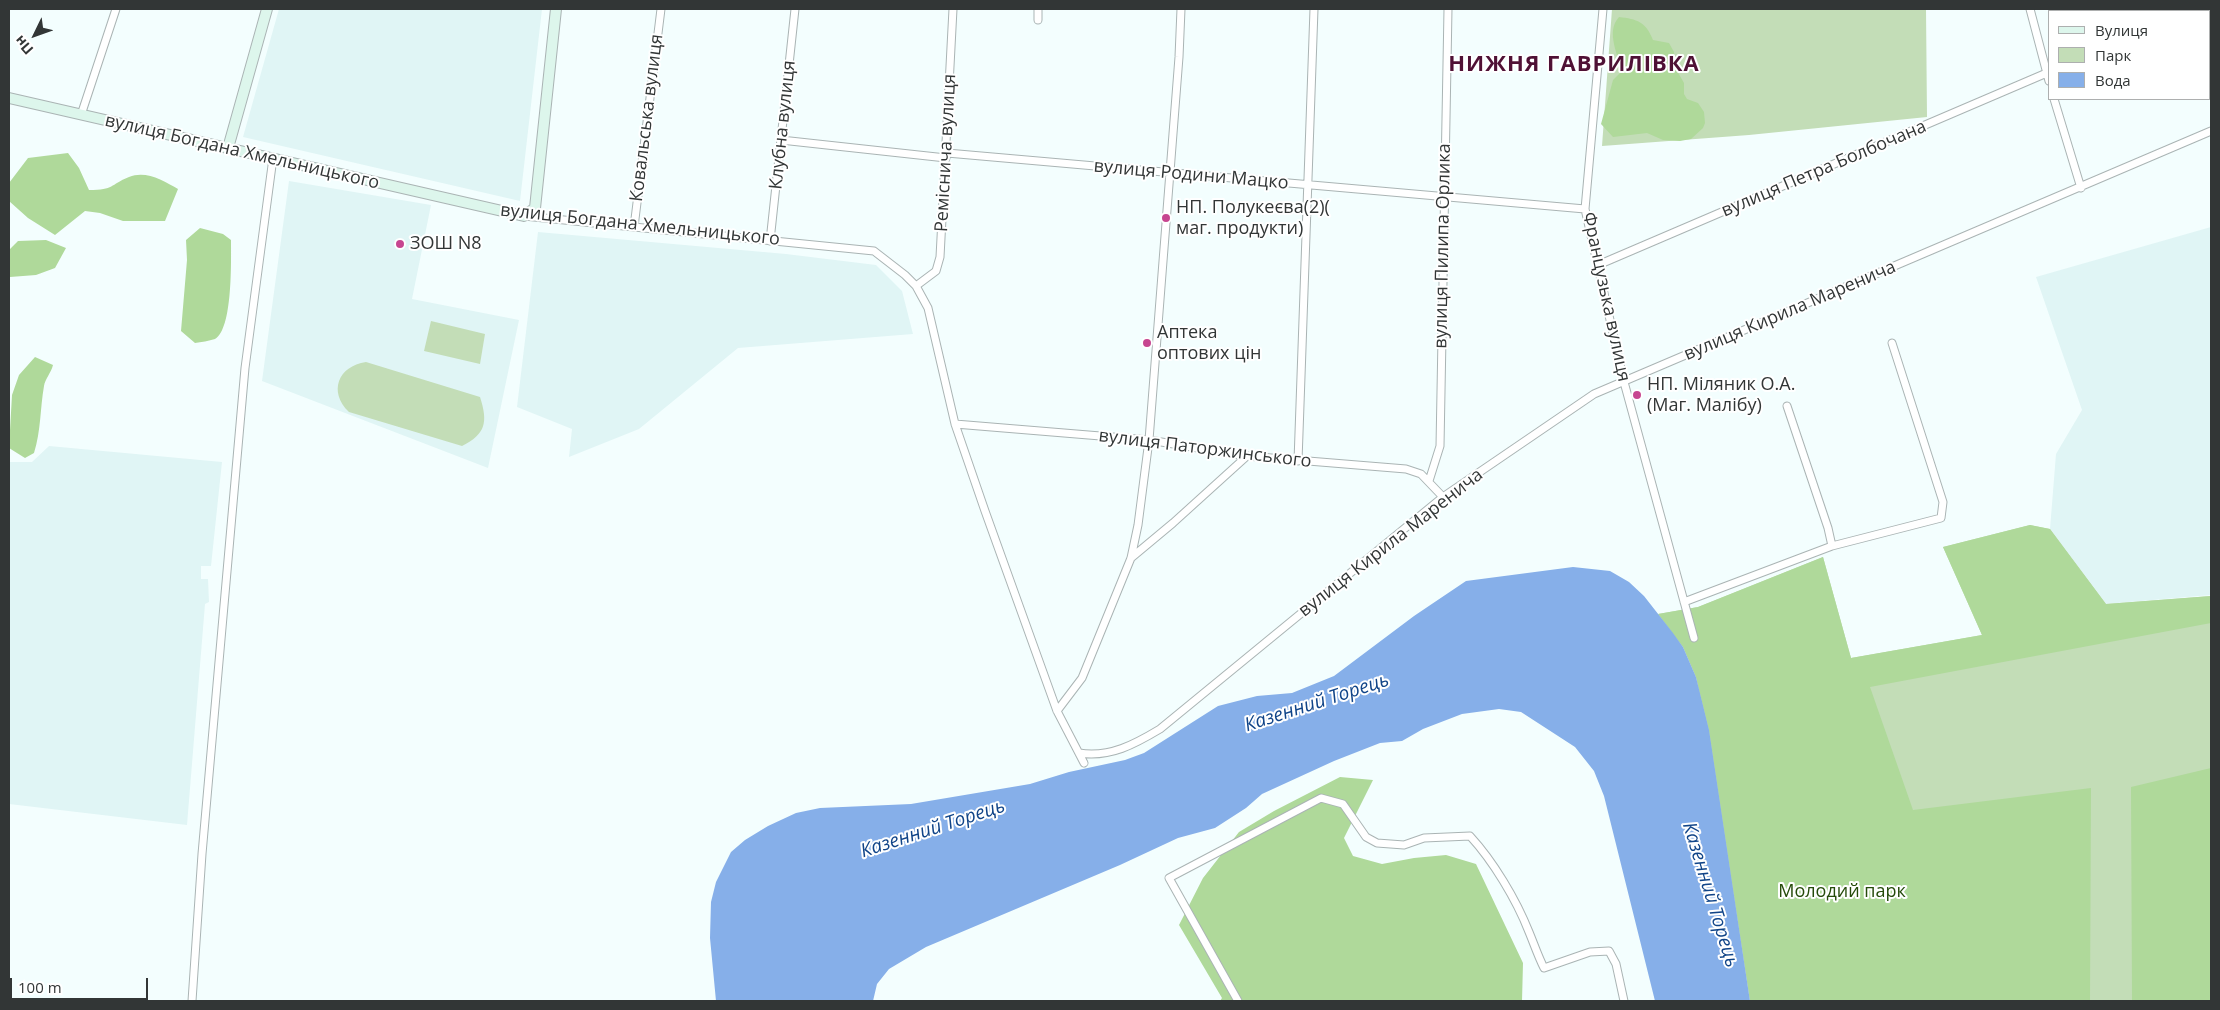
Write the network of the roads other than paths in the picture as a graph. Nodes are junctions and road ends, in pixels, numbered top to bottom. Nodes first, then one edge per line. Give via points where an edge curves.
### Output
1 (116, 9) edge
2 (267, 9) edge
3 (556, 9) edge
4 (661, 9) edge
5 (795, 9) edge
6 (953, 9) edge
7 (1038, 9) edge
8 (1181, 9) edge
9 (1314, 9) edge
10 (1448, 9) edge
11 (1603, 9) edge
12 (2030, 9) edge
13 (1038, 20) dead end
14 (2048, 72) edge
15 (9, 98) edge
16 (2054, 100) edge
17 (81, 115) junction
18 (2211, 131) edge
19 (781, 140) junction
20 (228, 148) junction
21 (946, 156) junction
22 (273, 158) junction
23 (1171, 173) junction
24 (1308, 185) junction
25 (2081, 188) junction
26 (1444, 197) junction
27 (1584, 210) junction
28 (524, 216) junction
29 (634, 227) junction
30 (770, 241) junction
31 (1598, 264) junction
32 (916, 286) junction
33 (1892, 343) dead end
34 (1624, 382) junction
35 (1787, 406) dead end
36 (955, 424) junction
37 (1149, 440) junction
38 (1247, 456) junction
39 (1298, 461) junction
40 (1428, 481) junction
41 (1443, 497) junction
42 (1832, 546) junction
43 (1130, 558) junction
44 (1684, 602) junction
45 (1694, 638) dead end
46 (1057, 711) junction
47 (1080, 753) junction
48 (1084, 763) dead end
49 (192, 1001) edge
50 (1238, 1001) edge
51 (1624, 1001) edge

1 - 17 street
2 - 20 street
3 - 28 street via 534,208
4 - 29 street, Ковальська вулиця
5 - 19 street, Клубна вулиця
6 - 21 street, Реміснича вулиця
7 - 13 street
8 - 23 street
9 - 24 street
10 - 26 street, вулиця Пилипа Орлика
11 - 27 street, Французька вулиця
12 - 14 street
14 - 31 street, вулиця Петра Болбочана
15 - 17 street, вулиця Богдана Хмельницького
16 - 25 street
17 - 20 street, вулиця Богдана Хмельницького
18 - 25 street, вулиця Кирила Маренича
19 - 21 street, вулиця Родини Мацко
19 - 30 street, Клубна вулиця
20 - 22 street, вулиця Богдана Хмельницького
21 - 23 street, вулиця Родини Мацко
21 - 32 street, Реміснича вулиця via 940,258 936,271
22 - 28 street, вулиця Богдана Хмельницького
22 - 49 street via 245,368
23 - 24 street, вулиця Родини Мацко
23 - 37 street
24 - 26 street, вулиця Родини Мацко
24 - 39 street
25 - 34 street, вулиця Кирила Маренича
26 - 27 street, вулиця Родини Мацко
26 - 40 street, вулиця Пилипа Орлика via 1440,446
27 - 31 street, Французька вулиця
28 - 29 street, вулиця Богдана Хмельницького
29 - 30 street, вулиця Богдана Хмельницького
30 - 32 street, вулиця Богдана Хмельницького via 874,251
31 - 34 street, Французька вулиця
32 - 36 street, вулиця Богдана Хмельницького via 928,308
33 - 42 street via 1943,502 1941,518
34 - 41 street, вулиця Кирила Маренича via 1594,394
34 - 44 street, Французька вулиця
35 - 42 street
36 - 37 street, вулиця Паторжинського
36 - 46 street, вулиця Богдана Хмельницького
37 - 38 street, вулиця Паторжинського
37 - 43 street via 1138,525
38 - 39 street, вулиця Паторжинського
38 - 43 street
39 - 40 street, вулиця Паторжинського via 1406,469 1421,474
40 - 41 street, вулиця Паторжинського
41 - 47 street, вулиця Кирила Маренича via 1160,729 1133,746 1106,754
42 - 44 street
43 - 46 street via 1082,678
44 - 45 street, Французька вулиця
46 - 47 street, вулиця Богдана Хмельницького
47 - 48 street, вулиця Богдана Хмельницького
50 - 51 street via 1169,878 1321,798 1344,804 1366,837 1377,843 1404,845 1424,838 1470,836 1487,855 1502,881 1529,930 1544,968 1590,952 1609,951 1616,964

